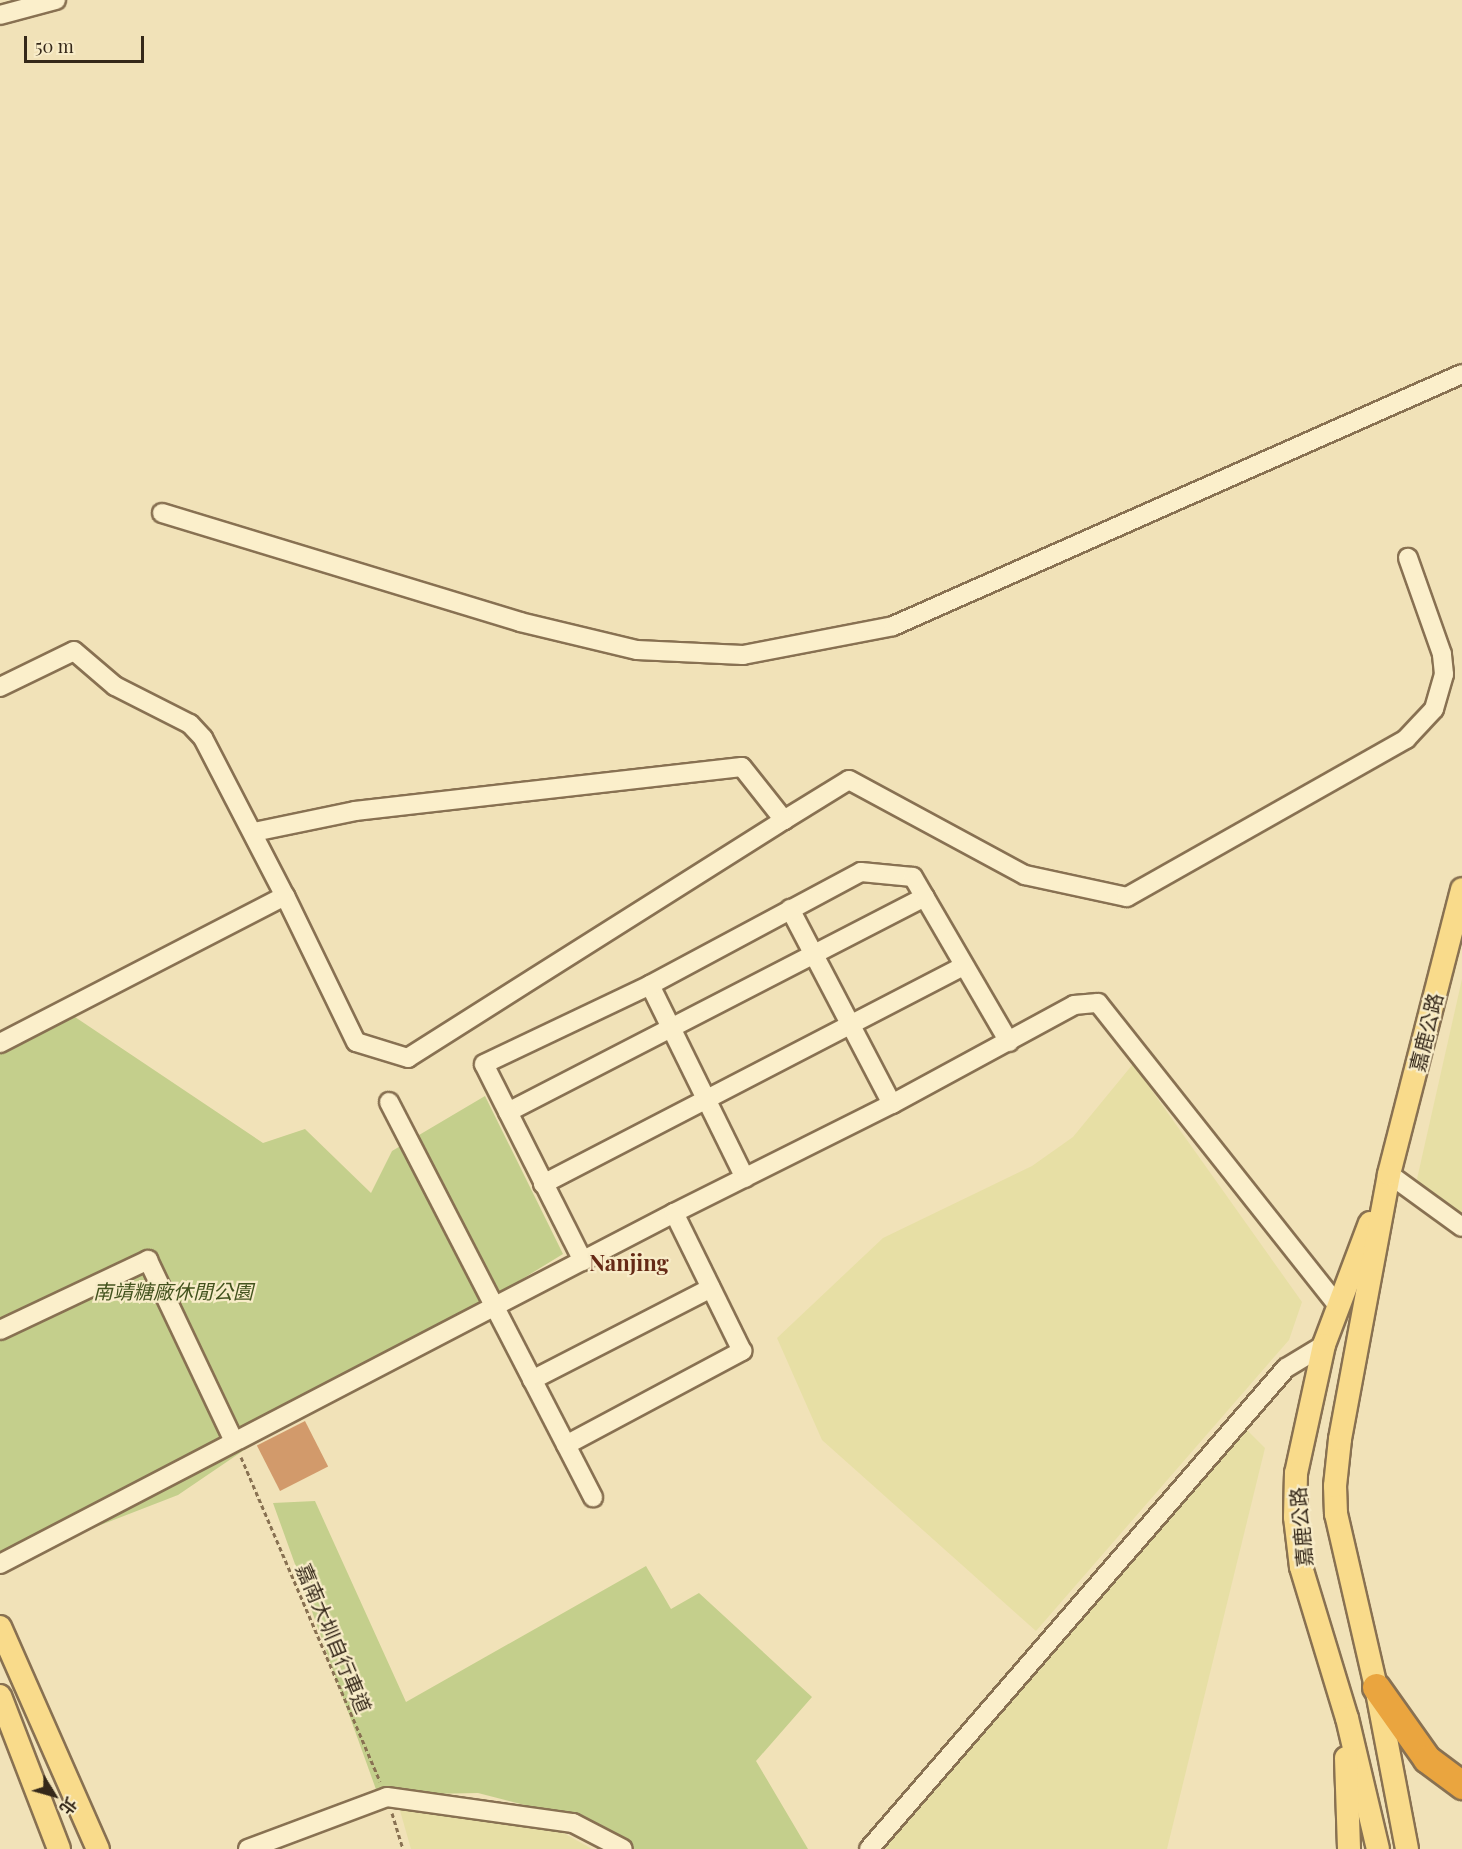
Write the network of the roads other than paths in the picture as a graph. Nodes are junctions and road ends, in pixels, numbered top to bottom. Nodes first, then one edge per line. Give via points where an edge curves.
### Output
1 (56, 0) edge
2 (0, 15) edge
3 (1462, 374) edge
4 (162, 513) dead end
5 (1408, 558) dead end
6 (0, 687) edge
7 (784, 820) junction
8 (254, 832) junction
9 (1462, 890) edge
10 (285, 896) junction
11 (925, 897) junction
12 (790, 909) junction
13 (812, 952) junction
14 (964, 966) junction
15 (650, 985) junction
16 (670, 1027) junction
17 (850, 1027) junction
18 (1009, 1042) junction
19 (0, 1043) edge
20 (706, 1100) junction
21 (389, 1102) dead end
22 (892, 1104) junction
23 (508, 1112) junction
24 (1389, 1174) junction
25 (745, 1178) junction
26 (543, 1184) junction
27 (674, 1213) junction
28 (1462, 1227) edge
29 (584, 1261) junction
30 (711, 1288) junction
31 (1338, 1306) junction
32 (494, 1307) junction
33 (0, 1330) edge
34 (1324, 1346) junction
35 (532, 1380) junction
36 (234, 1441) junction
37 (566, 1445) junction
38 (593, 1497) dead end
39 (0, 1564) edge
40 (0, 1627) edge
41 (1376, 1687) junction
42 (0, 1696) edge
43 (1347, 1718) junction
44 (43, 1720) junction
45 (17, 1732) junction
46 (1462, 1785) edge
47 (59, 1849) edge
48 (98, 1849) edge
49 (248, 1849) edge
50 (623, 1849) edge
51 (869, 1849) edge
52 (1349, 1849) edge
53 (1378, 1849) edge
54 (1407, 1849) edge

1 - 2 street
3 - 4 street via 893,626 743,655 637,650 520,622
5 - 7 street via 1442,654 1443,674 1434,709 1406,739 1126,897 1025,875 849,780
6 - 8 street via 74,651 115,686 190,724 203,738
7 - 8 street via 742,767 355,811
7 - 10 street via 408,1058 356,1042
8 - 10 street
9 - 24 main road, 嘉鹿公路
10 - 19 street
11 - 12 street via 913,877 861,872
11 - 13 street
11 - 14 street
12 - 13 street
12 - 15 street
13 - 16 street
13 - 17 street
14 - 17 street
14 - 18 street
15 - 16 street
15 - 23 street via 484,1064
16 - 20 street
16 - 23 street
17 - 20 street
17 - 22 street
18 - 22 street
18 - 31 street via 1074,1005 1098,1004
20 - 25 street
20 - 26 street
21 - 32 street
22 - 25 street
23 - 26 street
24 - 28 street
24 - 31 main road, 嘉鹿公路
24 - 41 main road, 嘉鹿公路 via 1340,1439 1335,1486 1336,1514
25 - 27 street
26 - 29 street
27 - 29 street
27 - 30 street
29 - 32 street
30 - 35 street
30 - 37 street via 742,1351
31 - 34 main road, 嘉鹿公路
32 - 35 street
32 - 36 street
33 - 36 street via 148,1260
34 - 43 main road, 嘉鹿公路 via 1296,1473 1295,1517 1301,1567
34 - 51 street via 1286,1368
35 - 37 street
36 - 39 street
37 - 38 street
40 - 44 main road
41 - 46 highway via 1427,1759
41 - 54 main road, 嘉鹿公路
42 - 45 main road
43 - 52 main road
43 - 53 main road, 嘉鹿公路
44 - 45 main road
44 - 48 main road
45 - 47 main road
49 - 50 street via 387,1797 573,1823

